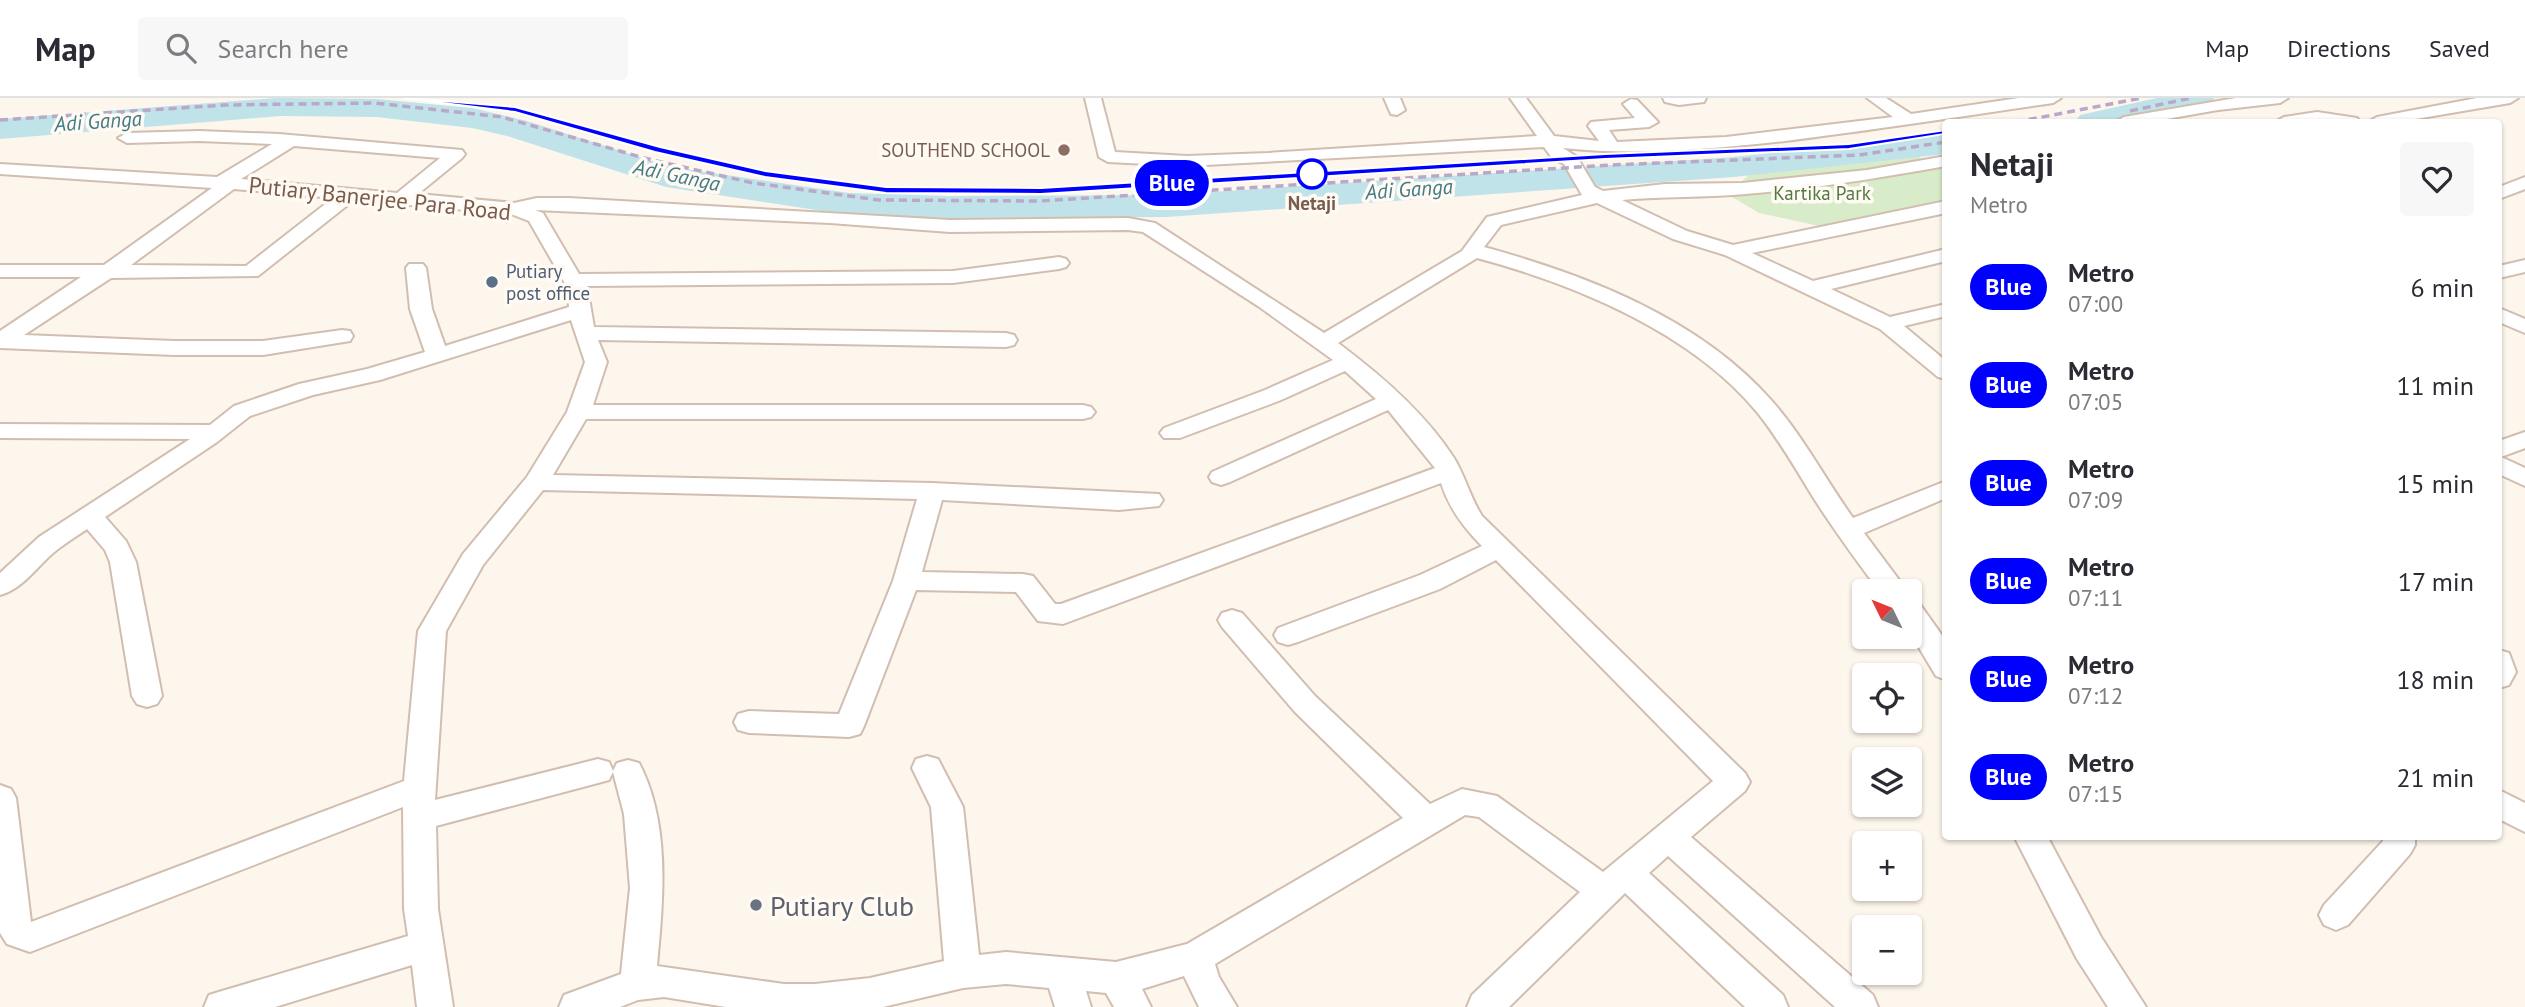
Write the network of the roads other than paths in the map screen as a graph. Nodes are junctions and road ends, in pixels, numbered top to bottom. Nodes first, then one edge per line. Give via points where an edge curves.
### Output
1 (1093, 98) edge
2 (1518, 98) edge
3 (1671, 98) edge
4 (1698, 98) edge
5 (1875, 98) edge
6 (1936, 98) edge
7 (2053, 98) edge
8 (2280, 98) edge
9 (2510, 98) edge
10 (2027, 100) edge
11 (1631, 104) dead end
12 (1959, 113) junction
13 (2141, 119) edge
14 (2296, 119) edge
15 (2340, 119) edge
16 (2391, 119) edge
17 (1909, 120) junction
18 (127, 138) dead end
19 (291, 140) junction
20 (1553, 147) junction
21 (1612, 148) junction
22 (1942, 164) edge
23 (0, 169) edge
24 (226, 183) junction
25 (2525, 183) edge
26 (2502, 192) edge
27 (351, 193) junction
28 (1593, 194) junction
29 (402, 198) junction
30 (1942, 207) edge
31 (514, 209) junction
32 (1021, 226) junction
33 (1732, 251) junction
34 (1471, 252) junction
35 (1942, 256) edge
36 (2525, 266) edge
37 (416, 268) dead end
38 (0, 271) edge
39 (2502, 271) edge
40 (107, 272) junction
41 (573, 280) junction
42 (1811, 288) junction
43 (1942, 311) edge
44 (2502, 316) edge
45 (583, 321) junction
46 (1888, 324) junction
47 (2525, 327) edge
48 (342, 335) dead end
49 (0, 340) edge
50 (1006, 340) dead end
51 (1325, 342) junction
52 (437, 355) junction
53 (1347, 362) junction
54 (1942, 369) edge
55 (1392, 400) junction
56 (579, 412) junction
57 (1083, 412) dead end
58 (0, 431) edge
59 (214, 432) junction
60 (1172, 433) dead end
61 (2525, 439) edge
62 (2502, 449) edge
63 (2502, 466) edge
64 (1450, 471) junction
65 (1221, 477) dead end
66 (2525, 478) edge
67 (536, 482) junction
68 (932, 491) junction
69 (1942, 491) edge
70 (1150, 499) dead end
71 (88, 515) junction
72 (1847, 530) junction
73 (1499, 548) junction
74 (1885, 579) edge
75 (906, 581) junction
76 (0, 586) edge
77 (1232, 620) dead end
78 (1922, 629) edge
79 (1288, 635) dead end
80 (1942, 661) edge
81 (147, 695) dead end
82 (749, 722) dead end
83 (927, 768) dead end
84 (0, 798) edge
85 (419, 803) junction
86 (2502, 805) edge
87 (2525, 819) edge
88 (1426, 820) junction
89 (1670, 838) junction
90 (2032, 840) edge
91 (2399, 840) edge
92 (3, 850) edge
93 (1615, 882) junction
94 (2336, 915) dead end
95 (427, 945) junction
96 (1196, 957) junction
97 (963, 972) junction
98 (638, 984) junction
99 (1068, 991) edge
100 (1125, 993) edge
101 (222, 1007) edge
102 (435, 1007) edge
103 (577, 1007) edge
104 (1219, 1007) edge
105 (1485, 1007) edge
106 (1770, 1007) edge
107 (1860, 1007) edge
108 (2128, 1007) edge

1 - 20 street via 1108,157 1187,161
2 - 20 street
3 - 4 street
5 - 17 street
6 - 12 street
7 - 10 street
8 - 13 street
9 - 16 street
10 - 12 street
11 - 21 street via 1649,122 1597,126
12 - 17 street
14 - 15 street
17 - 21 street via 1726,142
18 - 19 street
19 - 24 street
19 - 29 street via 456,154
20 - 21 street
20 - 28 street via 1571,161
22 - 28 street via 1743,189
23 - 24 street, Putiary Banerjee Para Road
24 - 27 street, Putiary Banerjee Para Road
24 - 40 street
25 - 26 street
27 - 29 street, Putiary Banerjee Para Road
27 - 40 street via 251,272
28 - 33 street via 1680,235
28 - 34 street via 1494,221
29 - 31 street, Putiary Banerjee Para Road
30 - 33 street
31 - 32 street via 569,204
31 - 41 street, Putiary Banerjee Para Road via 536,217
32 - 41 street via 1059,263 953,277
32 - 51 street via 1148,227
33 - 42 street
34 - 51 street
34 - 72 street via 1558,275 1610,299 1658,323 1723,369 1757,398
35 - 42 street
36 - 39 street
37 - 52 street via 421,309
38 - 40 street
40 - 49 street
41 - 45 street, Putiary Banerjee Para Road
42 - 46 street
43 - 46 street
44 - 47 street
45 - 50 street
45 - 52 street
45 - 56 street, Putiary Banerjee Para Road via 596,362
46 - 54 street
48 - 49 street via 251,349
51 - 53 street
52 - 59 street via 242,411
53 - 55 street
53 - 60 street
55 - 64 street
55 - 65 street
56 - 57 street
56 - 67 street, Putiary Banerjee Para Road
58 - 59 street
59 - 71 street
61 - 62 street
63 - 66 street
64 - 73 street via 1472,521
64 - 75 street via 1063,614 1048,614 1023,583
67 - 68 street
67 - 85 street, Putiary Banerjee Para Road via 472,560 432,631
68 - 70 street via 1119,502
68 - 75 street
69 - 72 street
71 - 76 street
71 - 81 street via 117,547 123,562
72 - 74 street
73 - 79 street via 1430,582
73 - 89 street via 1734,782
75 - 82 street via 849,726
77 - 88 street via 1305,704
78 - 80 street
83 - 97 street via 947,807
84 - 92 street
85 - 92 street via 30,937 19,933 13,924
85 - 95 street, Putiary Banerjee Para Road via 421,909
85 - 98 street via 613,772 640,814 647,888
86 - 87 street
88 - 93 street via 1462,802 1486,806
88 - 96 street
89 - 93 street
89 - 107 street
90 - 108 street via 2089,948
91 - 94 street
93 - 105 street
93 - 106 street
95 - 101 street
95 - 102 street, Putiary Banerjee Para Road
96 - 100 street
96 - 104 street via 1203,983
97 - 98 street via 815,1000 784,1000 664,981
97 - 99 street via 1006,968
98 - 103 street
99 - 100 street

